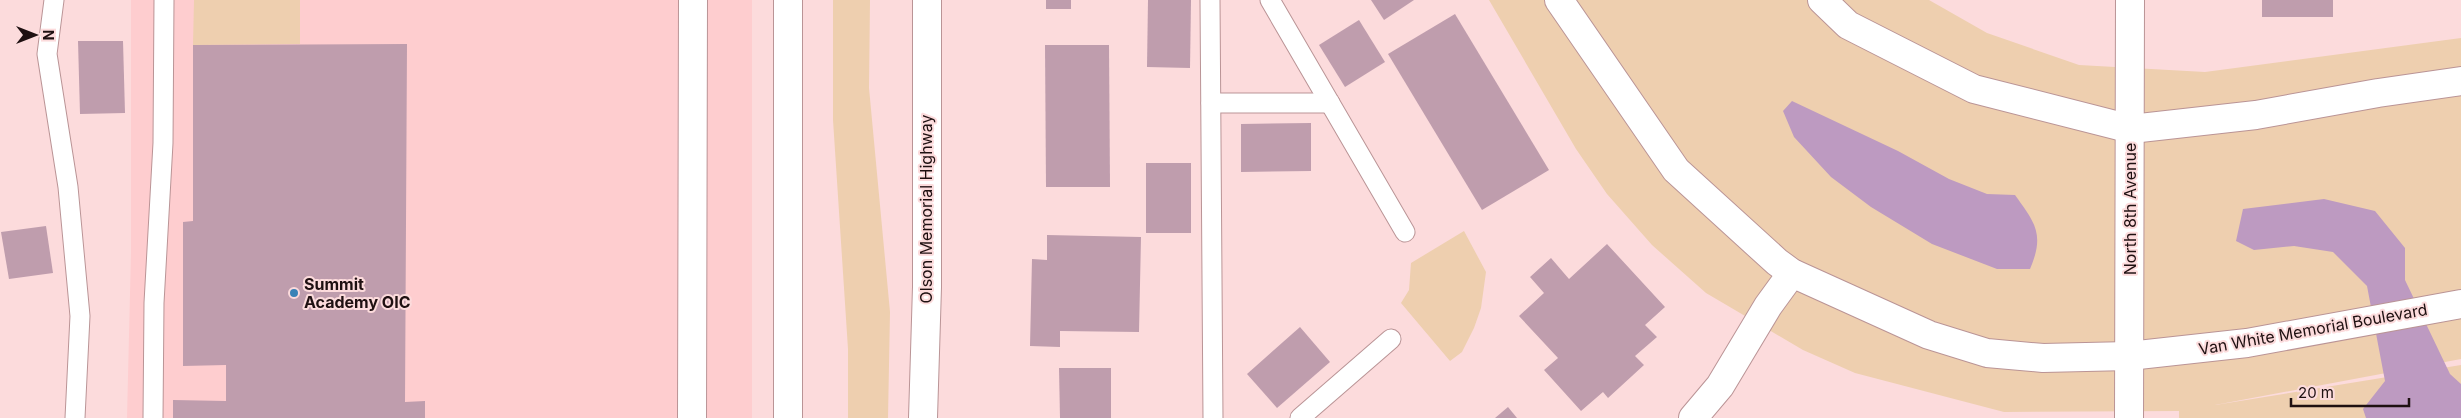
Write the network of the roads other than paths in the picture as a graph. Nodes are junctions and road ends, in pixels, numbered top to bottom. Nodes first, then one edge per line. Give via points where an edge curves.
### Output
1 (54, 0) edge
2 (164, 0) edge
3 (692, 0) edge
4 (788, 0) edge
5 (927, 0) edge
6 (1210, 0) edge
7 (1270, 0) edge
8 (1559, 0) edge
9 (1822, 0) edge
10 (2130, 0) edge
11 (2461, 81) edge
12 (1211, 103) junction
13 (1330, 103) junction
14 (2131, 129) junction
15 (1404, 232) dead end
16 (1792, 273) junction
17 (2459, 304) edge
18 (1391, 339) dead end
19 (2129, 356) junction
20 (75, 418) edge
21 (153, 418) edge
22 (692, 418) edge
23 (788, 418) edge
24 (923, 418) edge
25 (1213, 418) edge
26 (1300, 418) edge
27 (1693, 418) edge
28 (2129, 418) edge

1 - 20 lane via 47,54 68,187 79,306
2 - 21 lane via 163,143 154,303
3 - 22 street
4 - 23 street
5 - 24 street, Olson Memorial Highway via 927,287
6 - 12 lane
7 - 13 lane
8 - 16 street, Van White Memorial Boulevard via 1676,170
9 - 14 street via 1848,25 1974,89
10 - 14 street, North 8th Avenue
11 - 14 street via 2256,115
12 - 13 lane
12 - 25 lane
13 - 15 lane
14 - 19 street, North 8th Avenue
16 - 19 street, Van White Memorial Boulevard via 1929,335 1986,353 2043,358
16 - 27 street via 1768,306 1720,386
17 - 19 street, Van White Memorial Boulevard via 2247,342
18 - 26 lane
19 - 28 street, North 8th Avenue

